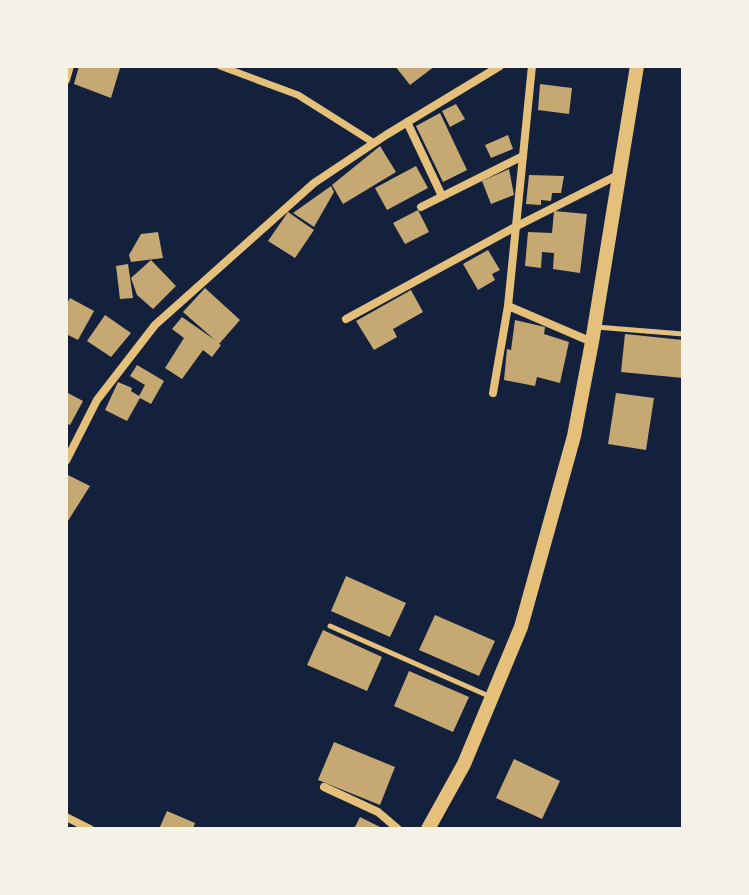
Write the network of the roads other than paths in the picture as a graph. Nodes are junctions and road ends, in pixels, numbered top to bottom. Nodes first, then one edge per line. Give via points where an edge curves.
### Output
1 (70, 66) edge
2 (220, 66) edge
3 (500, 66) edge
4 (532, 66) edge
5 (637, 66) edge
6 (66, 80) edge
7 (407, 122) junction
8 (374, 143) junction
9 (523, 156) junction
10 (618, 175) junction
11 (442, 196) junction
12 (421, 207) dead end
13 (517, 226) junction
14 (508, 306) junction
15 (346, 319) dead end
16 (594, 334) junction
17 (683, 334) edge
18 (493, 393) dead end
19 (66, 461) edge
20 (330, 626) dead end
21 (492, 697) junction
22 (324, 787) dead end
23 (66, 817) edge
24 (90, 829) edge
25 (398, 829) edge
26 (428, 829) edge

1 - 6 street
2 - 8 street via 298,95
3 - 7 street
4 - 9 street
5 - 10 main road
7 - 8 street
7 - 11 street
8 - 19 street via 314,183 155,325 97,400
9 - 11 street
9 - 13 street
10 - 13 street
10 - 16 main road
11 - 12 street
13 - 14 street
13 - 15 street
14 - 16 street
14 - 18 street
16 - 17 lane
16 - 21 main road via 574,436 521,627
20 - 21 lane
21 - 26 main road via 464,764
22 - 25 street via 378,812
23 - 24 street

